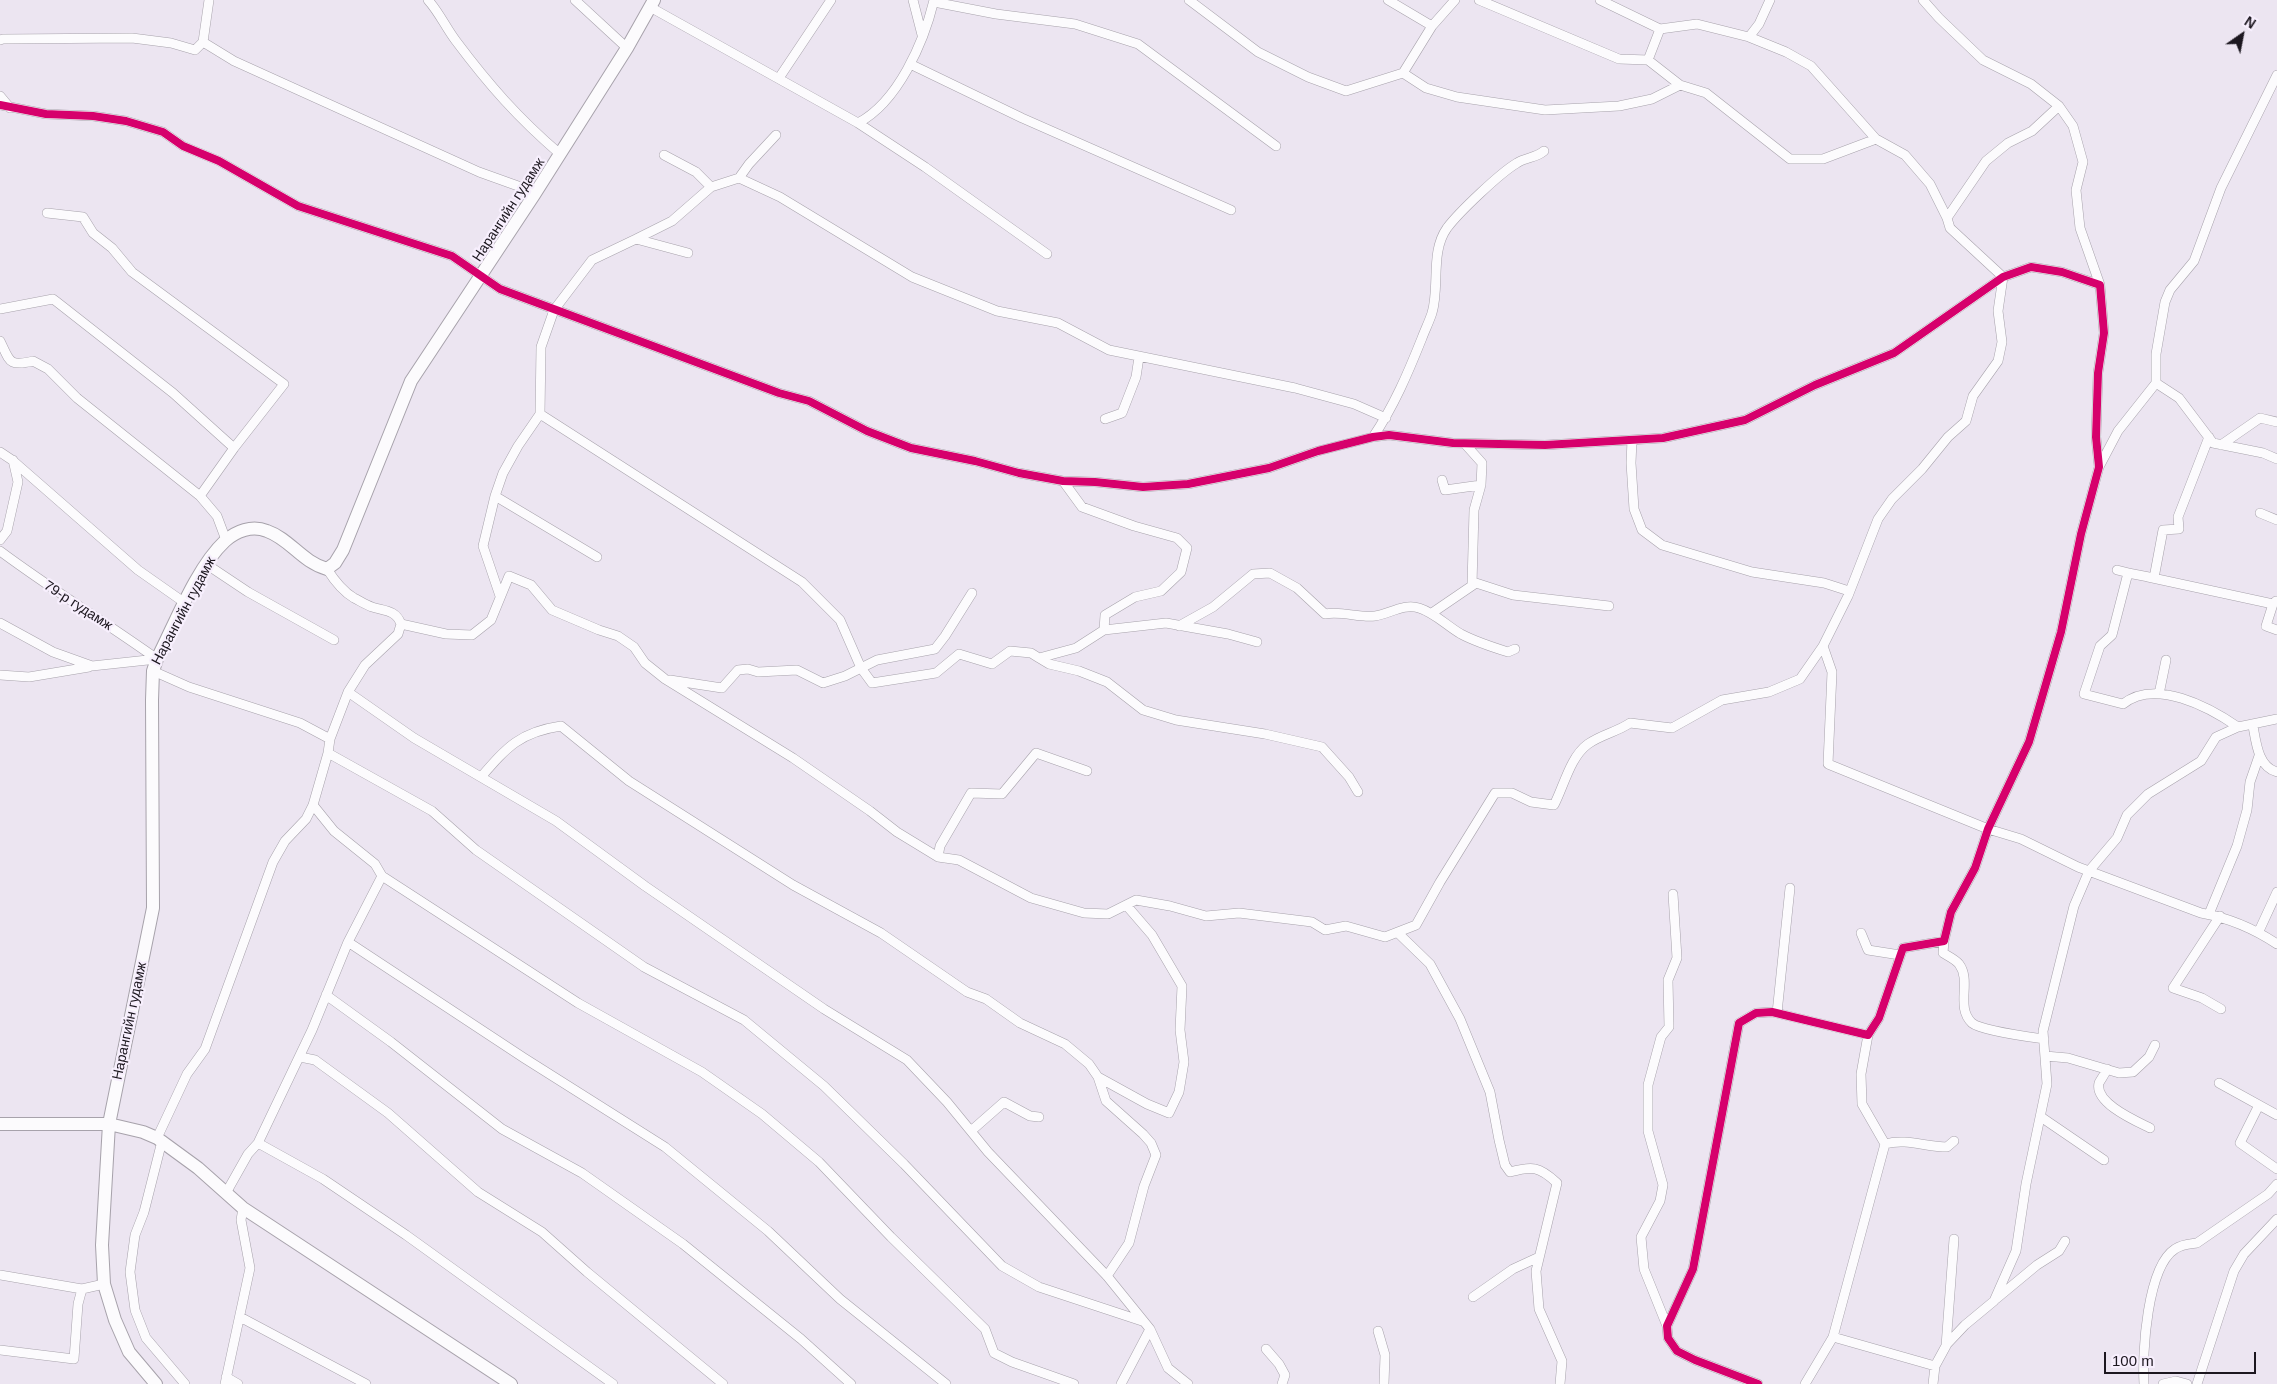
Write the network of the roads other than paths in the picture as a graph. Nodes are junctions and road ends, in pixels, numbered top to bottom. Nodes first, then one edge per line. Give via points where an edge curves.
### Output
1 (208, 0) edge
2 (428, 0) edge
3 (575, 0) edge
4 (831, 0) edge
5 (913, 0) edge
6 (1189, 0) edge
7 (1455, 0) edge
8 (1479, 0) edge
9 (1600, 0) edge
10 (1770, 0) edge
11 (1923, 0) edge
12 (934, 1) edge
13 (1393, 1) edge
14 (652, 3) edge
15 (1432, 26) junction
16 (1660, 29) junction
17 (922, 35) junction
18 (1748, 37) junction
19 (0, 40) edge
20 (203, 42) junction
21 (627, 48) junction
22 (1648, 60) junction
23 (910, 64) junction
24 (1403, 72) junction
25 (2277, 75) edge
26 (779, 78) junction
27 (1680, 85) junction
28 (0, 96) edge
29 (0, 105) edge
30 (2059, 106) junction
31 (10, 108) junction
32 (858, 123) junction
33 (776, 135) dead end
34 (1876, 139) junction
35 (1276, 146) dead end
36 (1544, 151) dead end
37 (560, 154) junction
38 (664, 155) dead end
39 (739, 178) junction
40 (711, 187) junction
41 (534, 195) junction
42 (1231, 210) dead end
43 (47, 213) dead end
44 (1947, 218) junction
45 (636, 239) junction
46 (688, 253) dead end
47 (1047, 254) dead end
48 (482, 275) junction
49 (2003, 277) junction
50 (2100, 285) junction
51 (0, 310) edge
52 (554, 310) junction
53 (0, 341) edge
54 (1140, 357) junction
55 (2156, 383) junction
56 (540, 414) junction
57 (1386, 418) junction
58 (1105, 419) dead end
59 (2275, 420) edge
60 (1373, 437) junction
61 (2208, 437) junction
62 (1632, 440) junction
63 (1465, 444) junction
64 (2221, 445) junction
65 (234, 448) junction
66 (0, 452) edge
67 (2277, 459) edge
68 (12, 460) junction
69 (2099, 467) junction
70 (1442, 480) dead end
71 (1063, 481) junction
72 (1481, 485) junction
73 (200, 496) junction
74 (495, 496) junction
75 (2260, 513) dead end
76 (2277, 520) edge
77 (0, 540) edge
78 (226, 540) junction
79 (0, 551) edge
80 (597, 557) dead end
81 (206, 564) junction
82 (327, 569) junction
83 (2117, 570) dead end
84 (2128, 572) junction
85 (1472, 585) junction
86 (1849, 591) junction
87 (972, 593) dead end
88 (500, 596) junction
89 (2275, 602) edge
90 (185, 603) junction
91 (1609, 606) dead end
92 (1432, 613) junction
93 (0, 623) edge
94 (401, 624) junction
95 (1179, 626) junction
96 (1104, 630) junction
97 (2277, 630) edge
98 (334, 640) dead end
99 (1257, 642) dead end
100 (1824, 646) junction
101 (1515, 649) dead end
102 (1039, 658) junction
103 (2166, 660) dead end
104 (155, 665) junction
105 (92, 666) junction
106 (861, 668) junction
107 (0, 675) edge
108 (665, 679) junction
109 (348, 692) junction
110 (2159, 694) junction
111 (2277, 719) edge
112 (2253, 726) junction
113 (2238, 727) junction
114 (330, 739) junction
115 (328, 753) junction
116 (2260, 756) junction
117 (1087, 771) dead end
118 (2277, 772) edge
119 (481, 777) junction
120 (1358, 792) dead end
121 (313, 805) junction
122 (1988, 829) junction
123 (938, 858) junction
124 (2089, 871) junction
125 (382, 876) junction
126 (1790, 888) dead end
127 (2277, 892) edge
128 (1673, 894) dead end
129 (1127, 906) junction
130 (2209, 914) junction
131 (2220, 916) junction
132 (2258, 931) junction
133 (1398, 933) junction
134 (1861, 933) dead end
135 (1944, 941) junction
136 (348, 942) junction
137 (2277, 944) edge
138 (1900, 955) junction
139 (326, 995) junction
140 (2221, 1009) dead end
141 (1776, 1013) junction
142 (1868, 1035) junction
143 (2044, 1039) junction
144 (2155, 1045) dead end
145 (2045, 1056) junction
146 (300, 1057) junction
147 (2107, 1069) junction
148 (1098, 1077) junction
149 (2219, 1083) dead end
150 (2259, 1105) junction
151 (2277, 1115) edge
152 (1039, 1116) dead end
153 (2041, 1117) junction
154 (0, 1124) edge
155 (110, 1124) junction
156 (2150, 1128) dead end
157 (971, 1131) junction
158 (159, 1139) junction
159 (1954, 1141) dead end
160 (258, 1143) junction
161 (1885, 1144) junction
162 (2104, 1160) dead end
163 (2277, 1169) edge
164 (2277, 1184) edge
165 (226, 1194) junction
166 (243, 1208) junction
167 (2277, 1220) edge
168 (1954, 1239) dead end
169 (2065, 1241) dead end
170 (1540, 1257) junction
171 (0, 1274) edge
172 (1107, 1276) junction
173 (104, 1284) junction
174 (82, 1289) junction
175 (1473, 1297) dead end
176 (1994, 1301) junction
177 (240, 1317) junction
178 (1142, 1321) junction
179 (1667, 1326) junction
180 (1150, 1329) junction
181 (1378, 1331) dead end
182 (1833, 1337) junction
183 (1946, 1346) junction
184 (1266, 1349) dead end
185 (0, 1350) edge
186 (1935, 1366) junction
187 (225, 1381) edge
188 (152, 1382) edge
189 (185, 1384) edge
190 (238, 1384) edge
191 (366, 1384) edge
192 (511, 1384) edge
193 (613, 1384) edge
194 (724, 1384) edge
195 (852, 1384) edge
196 (946, 1384) edge
197 (1074, 1384) edge
198 (1121, 1384) edge
199 (1188, 1384) edge
200 (1282, 1384) edge
201 (1384, 1384) edge
202 (1560, 1384) edge
203 (1758, 1384) edge
204 (1805, 1384) edge
205 (1933, 1384) edge
206 (2144, 1384) edge
207 (2163, 1384) edge
208 (2186, 1384) edge
209 (2197, 1384) edge

1 - 20 street
2 - 37 street via 494,91
3 - 21 street
4 - 26 street
5 - 17 street
6 - 24 street via 1258,52 1308,78 1346,91
7 - 15 street
8 - 22 street via 1619,59
9 - 16 street
10 - 18 street via 1759,24
11 - 30 street via 1983,60 2031,84
12 - 17 street
12 - 35 street via 996,14 1075,24 1138,44
13 - 15 street
14 - 21 main road, Нарангийн гудамж
14 - 26 street
15 - 24 street
16 - 18 street via 1697,24
16 - 22 street
17 - 23 street
18 - 34 street via 1786,52 1810,66
19 - 20 street via 132,38 195,50
20 - 41 street via 234,61
21 - 37 main road, Нарангийн гудамж
22 - 27 street
23 - 32 street via 882,105 872,116
23 - 42 street via 1022,118
24 - 27 street via 1426,88 1457,97 1545,110 1619,106 1652,99
25 - 55 street via 2221,188 2194,261 2170,290 2165,302 2156,354
26 - 32 street
27 - 34 street via 1706,93 1790,159 1823,159
28 - 31 street
29 - 31 street
30 - 44 street via 2032,131 2008,143 1986,161
30 - 50 street via 2073,126 2083,162 2076,190 2080,228
31 - 48 street via 126,121 163,132 183,146 219,160 298,206 452,256
32 - 47 street
33 - 39 street
34 - 44 street via 1905,155 1930,184
36 - 57 street via 1502,174 1446,229 1437,252 1432,313 1409,373
37 - 41 main road, Нарангийн гудамж
38 - 40 street via 696,172
39 - 40 street
39 - 54 street via 780,197 912,277 997,312 1058,323 1109,350
40 - 45 street via 672,221
41 - 48 main road, Нарангийн гудамж
43 - 65 street via 83,217 93,233 112,248 132,272 284,384
44 - 49 street via 1950,228
45 - 46 street
45 - 52 street via 592,260
48 - 52 street via 500,289
48 - 82 main road, Нарангийн гудамж via 411,381 344,550 336,563
49 - 50 street via 2031,267 2062,272
49 - 62 street via 1894,353 1815,385 1745,420 1663,438
49 - 86 street via 1998,311 2002,342 1998,361 1973,396 1966,421 1892,498 1878,520
50 - 69 street via 2104,333 2098,373 2096,438
51 - 65 street via 53,299 172,392
52 - 56 street via 540,347
52 - 71 street via 809,401 867,432 911,448
53 - 73 street via 5,356 11,362 22,365 34,361 48,369 77,398
54 - 57 street via 1295,388 1354,404
54 - 58 street via 1122,413
55 - 61 street via 2179,398
55 - 69 street via 2118,432
56 - 74 street via 518,446
56 - 106 street via 802,582 840,620
57 - 60 street
59 - 64 street via 2260,418
60 - 63 street via 1389,435
60 - 71 street via 1269,468 1188,484 1143,487
61 - 64 street
61 - 84 street via 2178,517 2179,529 2163,530 2154,578
62 - 63 street via 1545,445
62 - 86 street via 1634,509 1642,530 1662,545 1752,572 1824,583
63 - 72 street via 1482,463
64 - 67 street
65 - 73 street
66 - 68 street
68 - 77 street via 18,482 7,531
68 - 90 street via 138,570
69 - 122 street via 2081,534 2061,632 2029,742
70 - 72 street via 1445,490
71 - 96 street via 1082,507 1176,538 1186,548 1181,572 1161,591 1135,597 1104,615
72 - 85 street via 1474,510
73 - 78 street via 217,516
74 - 80 street
74 - 88 street via 484,546
75 - 76 street
78 - 81 main road, Нарангийн гудамж
78 - 82 main road, Нарангийн гудамж via 247,528 265,530 285,539 306,560
79 - 104 street, 79-р гудамж via 43,584 117,630
81 - 90 main road, Нарангийн гудамж
81 - 98 street via 248,592
82 - 94 street via 352,597 398,616
83 - 84 street
84 - 89 street
84 - 110 street via 2112,635 2100,646 2084,694 2123,704 2134,696
85 - 91 street via 1476,583 1513,595
85 - 92 street
86 - 100 street
87 - 106 street via 935,649 877,660
88 - 94 street via 491,620 472,635 446,634
88 - 108 street via 509,576 531,585 552,610 618,636 634,647 645,663
89 - 97 street via 2266,626
90 - 104 main road, Нарангийн гудамж
92 - 95 street via 1417,607 1398,608 1374,616 1338,611 1325,614 1297,588 1270,573 1253,574 1213,607
92 - 101 street via 1471,639 1508,652
93 - 105 street via 53,652
94 - 109 street via 398,634 365,665
95 - 96 street via 1166,623
95 - 99 street
96 - 102 street via 1076,648
100 - 122 street via 1832,672 1828,764
100 - 133 street via 1800,679 1769,692 1722,700 1672,728 1630,723 1620,730 1606,733 1586,745 1575,759 1554,805 1531,802 1512,793 1495,793 1416,925
102 - 106 street via 1031,653 1010,651 992,664 959,654 936,673 872,683
102 - 120 street via 1107,682 1143,710 1176,720 1322,747
103 - 110 street
104 - 105 street
104 - 114 street, 79-р гудамж via 189,687 300,723
104 - 155 main road, Нарангийн гудамж via 153,908
105 - 107 street via 29,677
106 - 108 street via 823,683 797,670 738,670 722,688
108 - 123 street via 793,758
109 - 114 street
109 - 119 street via 414,738
110 - 113 street via 2214,710
111 - 112 street
112 - 113 street
112 - 116 street
113 - 124 street via 2216,737 2201,761 2148,794 2127,815 2117,838
114 - 115 street
115 - 121 street
115 - 178 street via 432,811 476,850 644,967 744,1020 824,1086 1002,1266 1039,1287
116 - 118 street
116 - 130 street via 2250,782 2247,810 2237,846
117 - 123 street via 1036,753 1002,794 971,793 940,846
119 - 148 street via 508,746 541,729 561,726 629,781 793,886 881,933 967,992 986,999 1020,1023 1058,1039 1089,1064
119 - 157 street via 556,822 816,1003 907,1060
121 - 125 street via 334,831 375,864
121 - 158 street via 306,819 284,841 273,862 205,1049 187,1074
122 - 124 street via 2021,838
122 - 135 street via 1975,868 1951,912
123 - 129 street via 959,860 1031,898 1084,913 1108,914
124 - 130 street
124 - 143 street via 2074,906 2043,1031
125 - 136 street
125 - 197 street via 578,1003 702,1072 762,1114 819,1162 985,1329 994,1353
126 - 141 street
127 - 132 street
128 - 179 street via 1677,958 1668,980 1669,1027 1661,1037 1648,1085 1648,1132 1663,1185 1660,1201 1641,1237 1644,1269
129 - 133 street via 1136,900 1206,916 1239,913 1312,922 1325,930 1346,926 1385,937
129 - 148 street via 1152,935 1182,986 1180,1030 1184,1062 1179,1092 1169,1113
130 - 131 street
131 - 132 street
131 - 140 street via 2173,988
132 - 137 street
133 - 170 street via 1430,964 1460,1019 1490,1092 1505,1165 1510,1172 1527,1168 1543,1170 1557,1183
134 - 138 street via 1868,950
135 - 138 street via 1903,948
135 - 143 street via 1943,953 1959,964 1964,980 1966,1014 1973,1024
136 - 139 street
136 - 196 street via 664,1147 768,1231 840,1299
138 - 142 street via 1879,1018
139 - 146 street
139 - 195 street via 502,1129 582,1173 682,1244
141 - 142 street
141 - 179 street via 1756,1013 1739,1023 1693,1269
142 - 161 street via 1861,1074 1862,1104
143 - 145 street
144 - 147 street via 2149,1057 2133,1072
145 - 147 street via 2068,1058
145 - 153 street via 2048,1084
146 - 160 street
146 - 194 street via 315,1060 388,1113 478,1192 542,1232
147 - 156 street via 2099,1084 2100,1094 2110,1105
148 - 172 street via 1106,1101 1143,1134 1156,1155 1129,1243
149 - 150 street
150 - 151 street
150 - 163 street via 2240,1143
152 - 157 street via 1030,1116 1004,1102
153 - 162 street
153 - 176 street via 2016,1251
154 - 155 main road
155 - 158 main road
155 - 173 main road, Нарангийн гудамж via 102,1245
157 - 172 street
158 - 165 main road
158 - 189 street via 144,1212 135,1235 130,1272 134,1310 146,1338
159 - 161 street via 1947,1147 1929,1147 1899,1140
160 - 165 street via 248,1154
160 - 193 street via 323,1179
161 - 182 street
164 - 206 street via 2268,1194 2197,1243 2174,1249 2164,1261 2152,1296 2145,1332
165 - 166 main road
166 - 177 street via 241,1220 250,1268
166 - 192 main road
167 - 209 street via 2244,1254 2234,1271
168 - 183 street
169 - 176 street via 2059,1251
170 - 175 street via 1513,1269
170 - 202 street via 1536,1271 1539,1310 1562,1361
171 - 174 street
172 - 178 street
173 - 174 street
173 - 188 main road, Нарангийн гудамж via 114,1320 130,1352
174 - 185 street via 74,1360
176 - 183 street
177 - 187 street
177 - 191 street
178 - 180 street
179 - 203 street via 1668,1338 1677,1351
180 - 198 street
180 - 199 street via 1168,1368
181 - 201 street via 1385,1355
182 - 186 street
182 - 204 street
183 - 186 street
184 - 200 street via 1285,1375
186 - 205 street
187 - 190 street
207 - 208 street via 2176,1381

